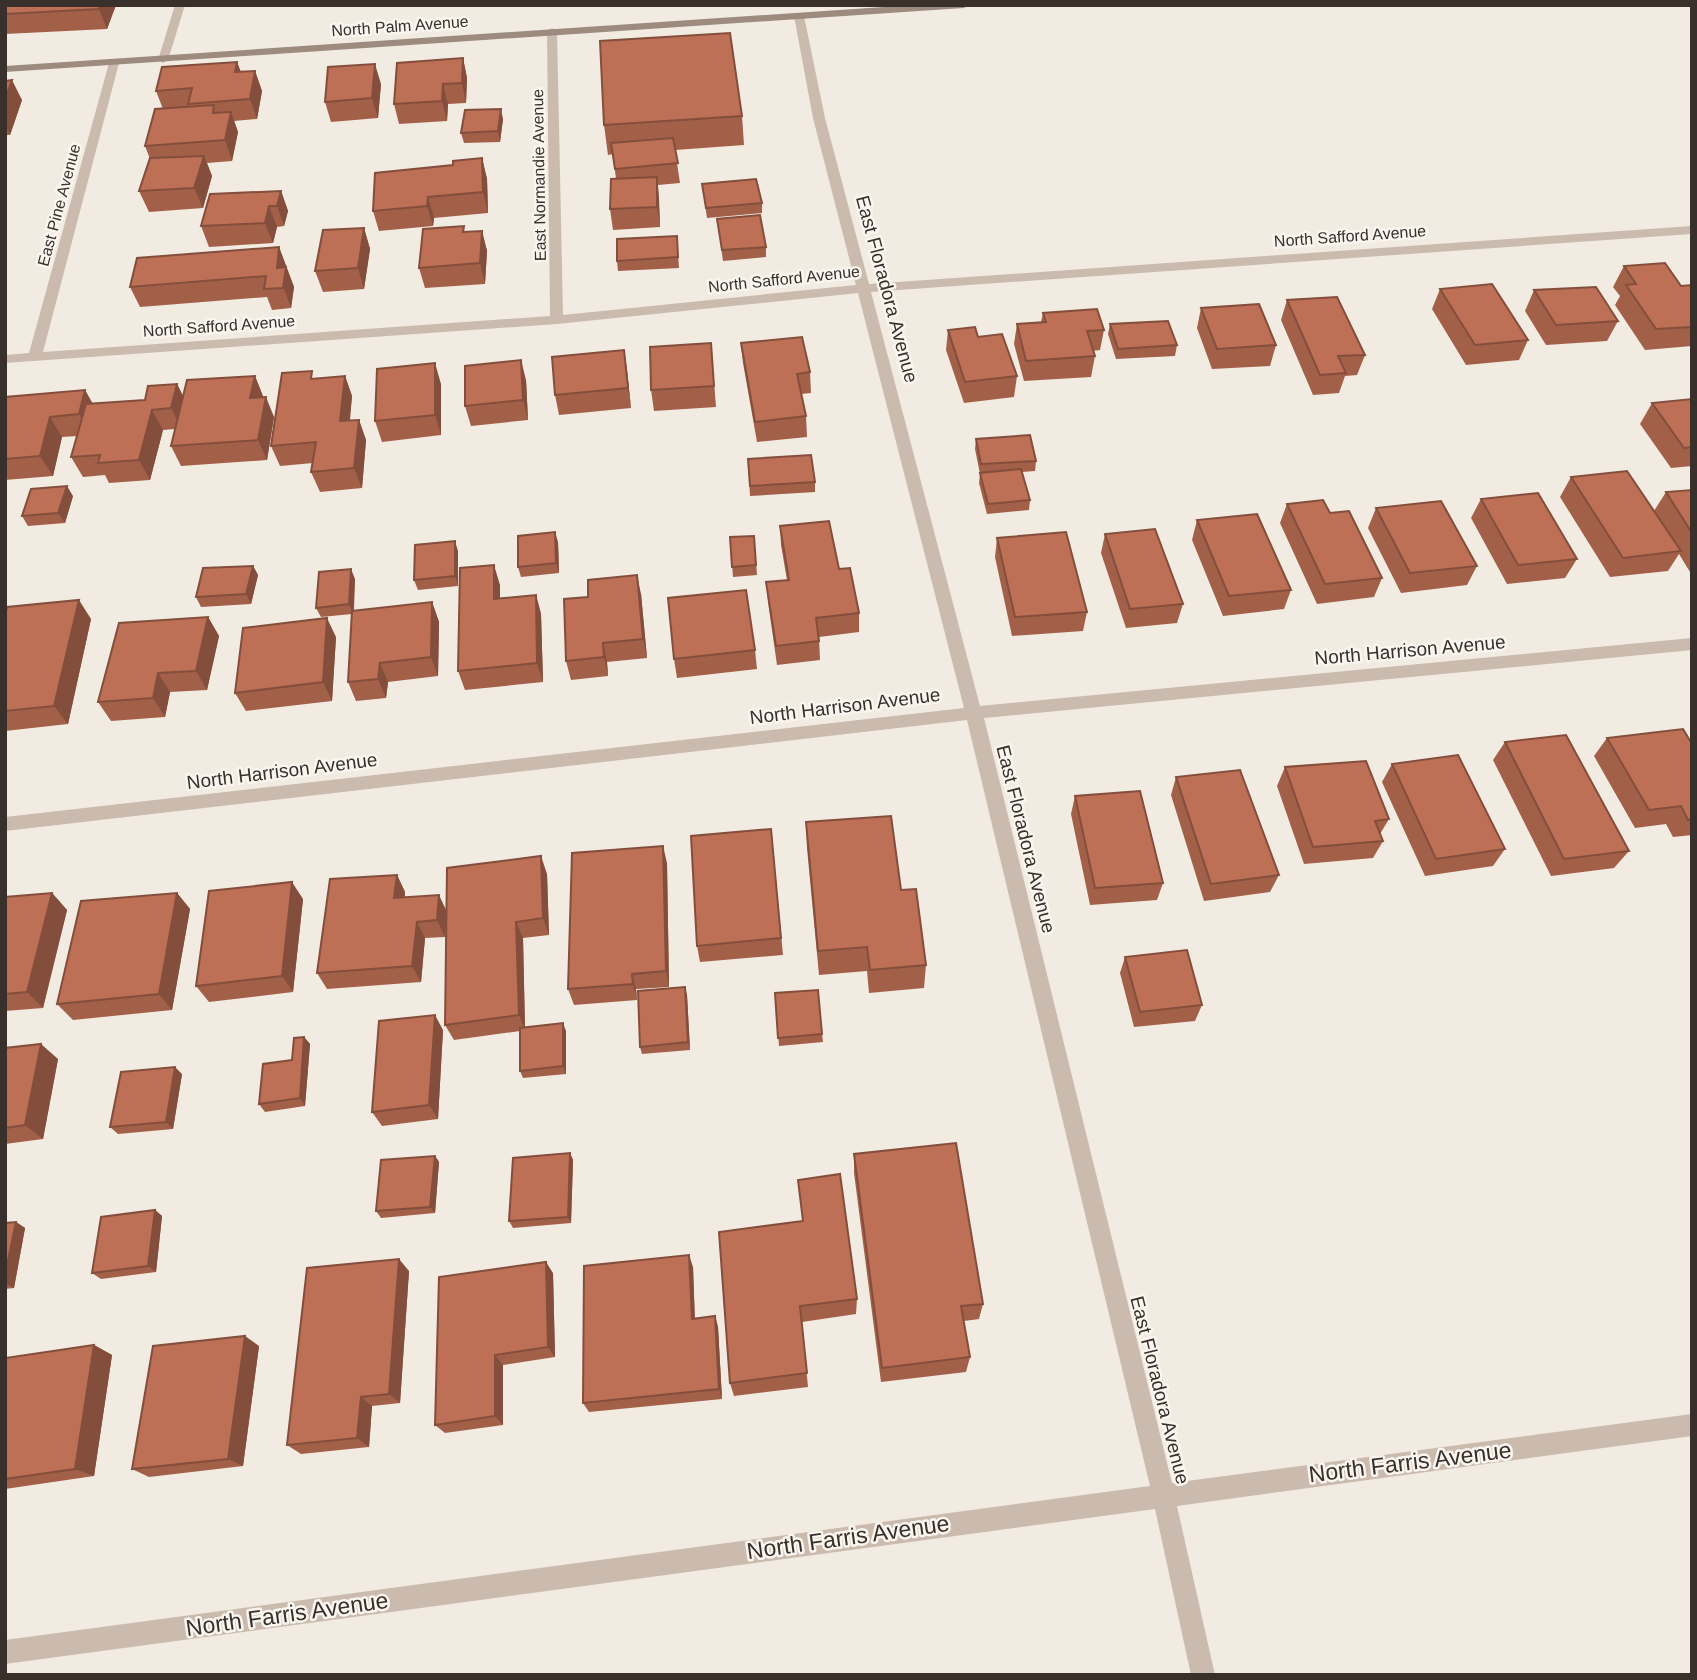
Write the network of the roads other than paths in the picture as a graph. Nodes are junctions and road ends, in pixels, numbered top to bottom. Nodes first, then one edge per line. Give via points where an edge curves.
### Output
1 (180, 5) edge
2 (964, 5) edge
3 (799, 16) junction
4 (552, 31) junction
5 (163, 60) junction
6 (114, 63) junction
7 (5, 69) edge
8 (1692, 230) edge
9 (866, 288) junction
10 (557, 320) junction
11 (35, 356) junction
12 (5, 359) edge
13 (1692, 644) edge
14 (974, 713) junction
15 (5, 824) edge
16 (1692, 1425) edge
17 (1163, 1494) junction
18 (5, 1652) edge
19 (1203, 1675) edge

1 - 5 street
2 - 3 main road, North Palm Avenue
3 - 4 main road, North Palm Avenue
3 - 9 street, East Floradora Avenue via 819,118
4 - 5 main road, North Palm Avenue
4 - 10 street, East Normandie Avenue
5 - 6 main road, North Palm Avenue
6 - 7 main road, North Palm Avenue
6 - 11 street, East Pine Avenue
8 - 9 street, North Safford Avenue
9 - 10 street, North Safford Avenue
9 - 14 street, East Floradora Avenue
10 - 11 street, North Safford Avenue
11 - 12 street, North Safford Avenue
13 - 14 street, North Harrison Avenue
14 - 15 street, North Harrison Avenue
14 - 17 street, East Floradora Avenue
16 - 17 street, North Farris Avenue
17 - 18 street, North Farris Avenue
17 - 19 street, East Floradora Avenue

